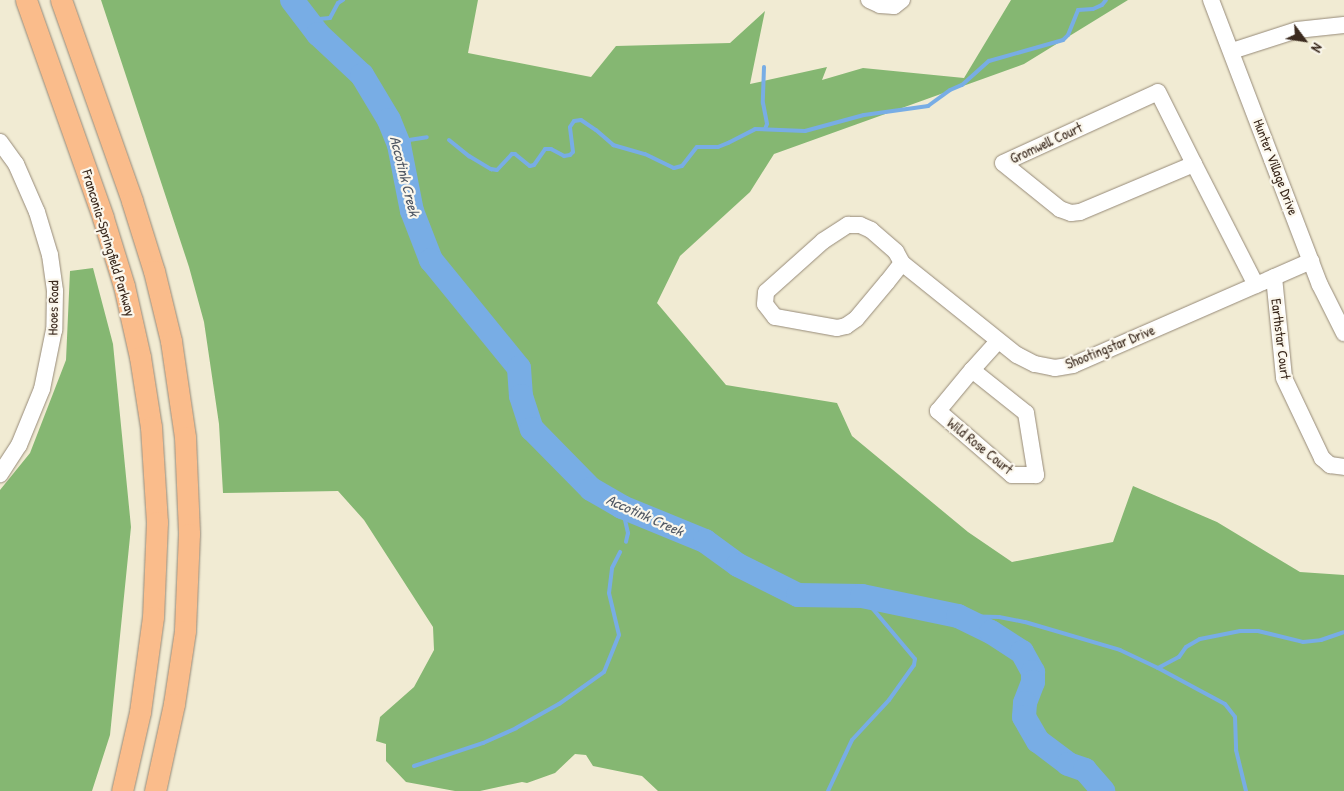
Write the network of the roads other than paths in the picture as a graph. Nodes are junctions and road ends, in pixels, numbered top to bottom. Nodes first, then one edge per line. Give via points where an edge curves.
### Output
1 (26, 0) edge
2 (61, 0) edge
3 (869, 0) edge
4 (902, 0) edge
5 (1211, 0) edge
6 (1344, 25) edge
7 (1232, 51) junction
8 (0, 142) edge
9 (1194, 164) junction
10 (1311, 261) junction
11 (902, 263) junction
12 (1274, 277) junction
13 (1256, 285) junction
14 (1344, 333) edge
15 (998, 341) junction
16 (972, 370) junction
17 (1344, 467) edge
18 (0, 474) edge
19 (122, 791) edge
20 (155, 791) edge

1 - 19 main road, Franconia-Springfield Parkway via 124,286 142,364 151,427 157,522 154,618 140,712
2 - 20 main road via 154,271 170,341 185,437 189,534 185,631 172,719
3 - 4 street via 894,6
5 - 7 street, Hunter Village Drive
6 - 7 street via 1297,30
7 - 10 street, Hunter Village Drive
8 - 18 street, Hooes Road via 16,164 37,212 50,255 55,291 54,330 42,389 19,445
9 - 9 street, Gromwell Court via 1158,92 1004,163 1060,209 1071,212 1080,212
9 - 13 street, Gromwell Court
10 - 12 street, Shootingstar Drive
10 - 14 street, Hunter Village Drive
11 - 11 street, Shootingstar Drive via 846,326 837,328 776,317 765,304 766,292 773,285 822,241 848,225 860,225 871,230 896,252
11 - 15 street, Shootingstar Drive
12 - 13 street, Shootingstar Drive
12 - 17 street, Earthstar Court via 1284,378 1322,458 1330,465
13 - 15 street, Shootingstar Drive via 1073,365 1055,368 1035,364 1017,356
15 - 16 street, Wild Rose Court
16 - 16 street, Wild Rose Court via 938,411 1012,475 1036,475 1026,413

